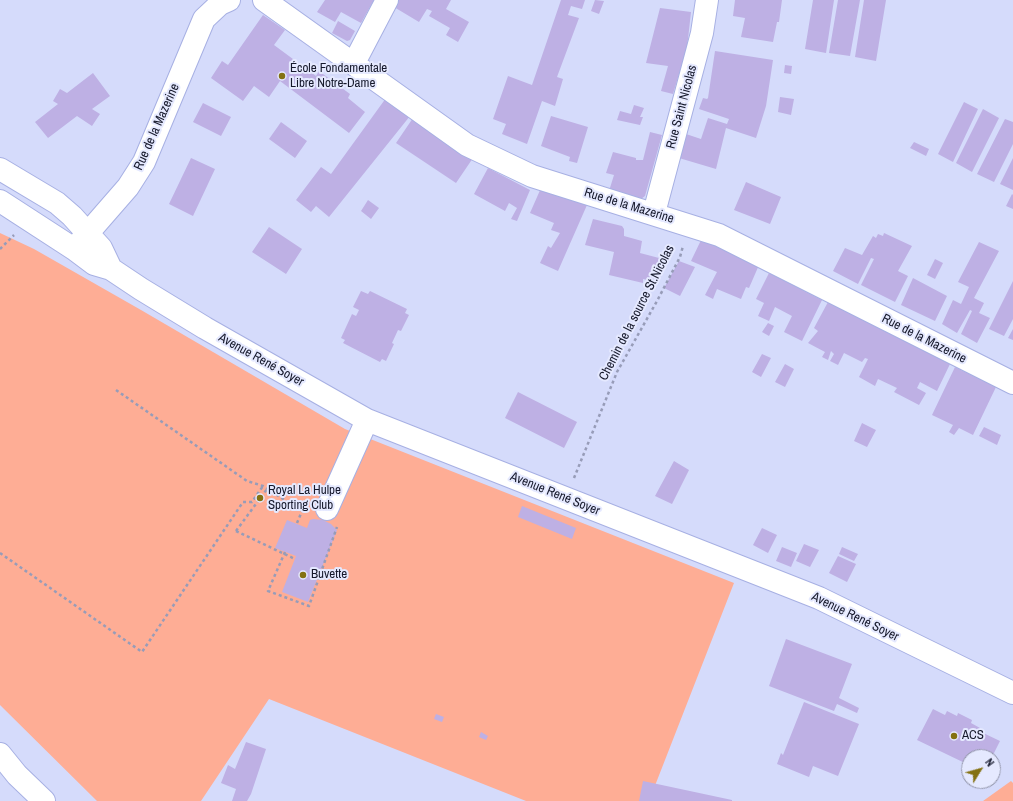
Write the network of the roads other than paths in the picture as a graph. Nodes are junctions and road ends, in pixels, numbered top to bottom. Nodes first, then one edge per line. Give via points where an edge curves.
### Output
1 (229, 0) edge
2 (264, 0) edge
3 (387, 0) edge
4 (708, 0) edge
5 (354, 63) junction
6 (0, 169) edge
7 (0, 201) edge
8 (654, 213) junction
9 (81, 241) junction
10 (1013, 383) edge
11 (367, 420) junction
12 (327, 510) road end
13 (1013, 693) edge
14 (0, 754) edge
15 (44, 801) edge

1 - 9 street, Rue de la Mazerine via 220,4 204,19 144,162 128,187
2 - 5 street, Rue de la Mazerine
3 - 5 street
4 - 8 street, Rue Saint Nicolas via 702,33
5 - 8 street, Rue de la Mazerine via 467,145 532,176 630,208
6 - 9 street, Avenue René Soyer via 57,203 72,216
7 - 9 street, Avenue René Soyer
8 - 10 street, Rue de la Mazerine via 719,235
9 - 11 street, Avenue René Soyer via 101,248 112,268 141,289
11 - 12 street
11 - 13 street, Avenue René Soyer via 819,598
14 - 15 street

